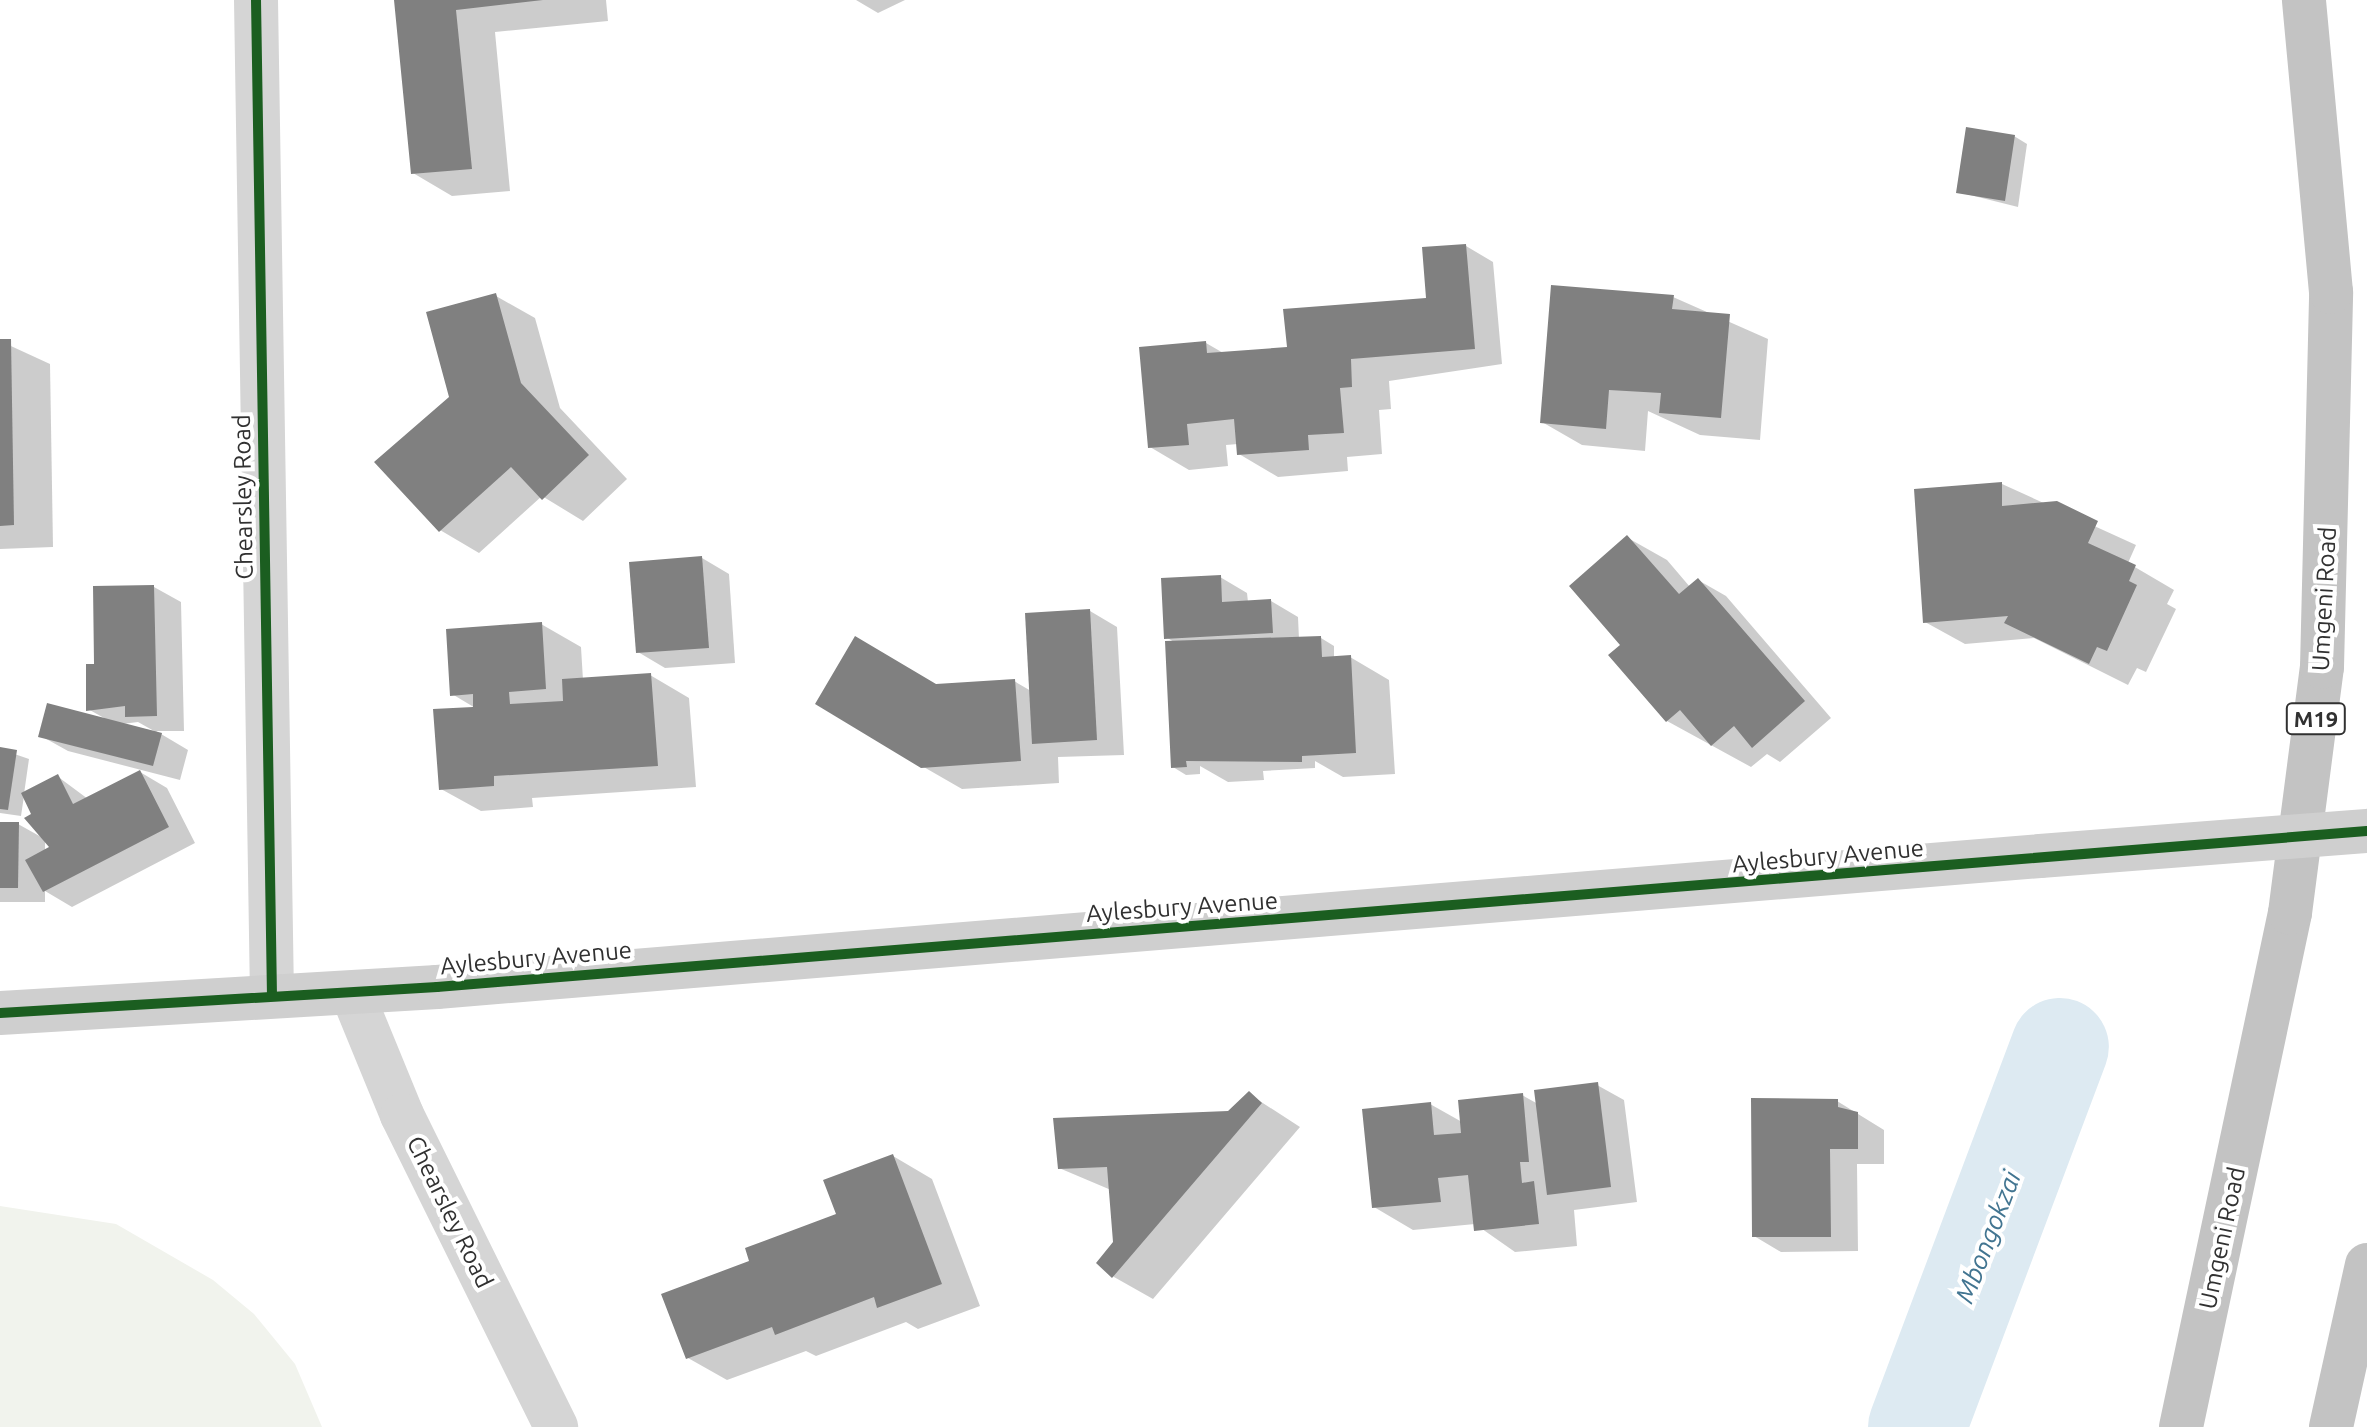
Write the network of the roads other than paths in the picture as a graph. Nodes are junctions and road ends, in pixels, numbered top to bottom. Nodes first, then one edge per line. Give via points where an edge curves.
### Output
1 (256, 0) edge
2 (2304, 0) edge
3 (2367, 831) edge
4 (352, 993) junction
5 (272, 994) junction
6 (0, 1013) edge
7 (2367, 1265) edge
8 (556, 1427) edge
9 (2181, 1427) edge
10 (2331, 1427) edge

1 - 5 street, Chearsley Road
2 - 9 highway, Umgeni Road / M19 via 2331,292 2322,667 2290,913
3 - 4 street, Aylesbury Avenue, bridge
4 - 5 street, Aylesbury Avenue
4 - 8 street, Chearsley Road via 402,1115
5 - 6 street, Aylesbury Avenue
7 - 10 highway

